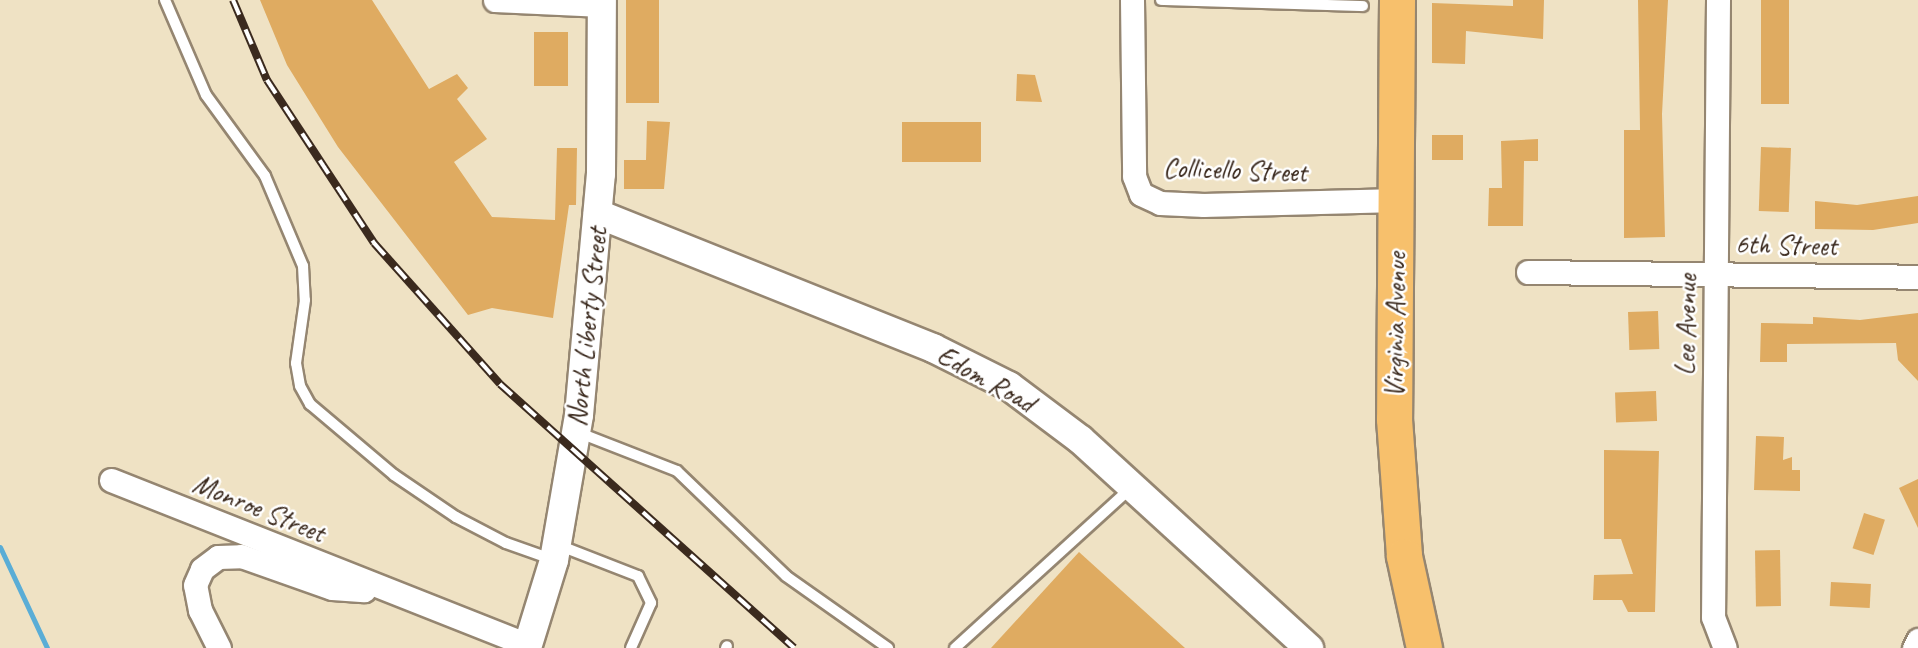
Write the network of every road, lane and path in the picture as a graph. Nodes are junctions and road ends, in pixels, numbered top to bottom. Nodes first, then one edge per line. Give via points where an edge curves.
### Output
1 (165, 0) edge
2 (495, 0) edge
3 (1132, 0) edge
4 (1161, 0) edge
5 (1397, 0) edge
6 (1718, 0) edge
7 (602, 2) edge
8 (1363, 6) dead end
9 (1397, 200) junction
10 (598, 215) junction
11 (1528, 272) dead end
12 (1716, 274) junction
13 (1918, 277) edge
14 (577, 432) junction
15 (111, 480) dead end
16 (1133, 486) junction
17 (555, 552) junction
18 (385, 591) junction
19 (1918, 640) edge
20 (527, 647) edge
21 (219, 648) edge
22 (631, 648) edge
23 (888, 648) edge
24 (955, 648) edge
25 (1309, 648) edge
26 (1424, 648) edge
27 (1725, 648) edge
28 (1914, 648) edge

1 - 17 lane via 206,95 265,176 303,266 305,300 296,363 300,386 310,404 394,475 448,512 506,543
2 - 7 street
3 - 9 street, Collicello Street via 1134,176 1141,194 1160,204
4 - 8 lane
5 - 9 main road, Virginia Avenue
6 - 12 street, Lee Avenue
7 - 10 street, North Liberty Street
9 - 26 main road, Virginia Avenue via 1397,473 1404,556
10 - 14 street, North Liberty Street
10 - 16 street, Edom Road via 972,365 1055,419
11 - 12 street, 6th Street
12 - 13 street, 6th Street
12 - 27 street, Lee Avenue via 1713,617
14 - 17 street, North Liberty Street
14 - 23 lane via 677,471 786,576
15 - 18 street, Monroe Street
16 - 24 lane
16 - 25 street, Edom Road
17 - 20 street, North Liberty Street
17 - 22 lane via 638,576 651,603
18 - 20 street, Monroe Street
18 - 21 street, Monroe Street via 332,588 241,555 218,557 202,569 195,585 200,610
19 - 28 street

